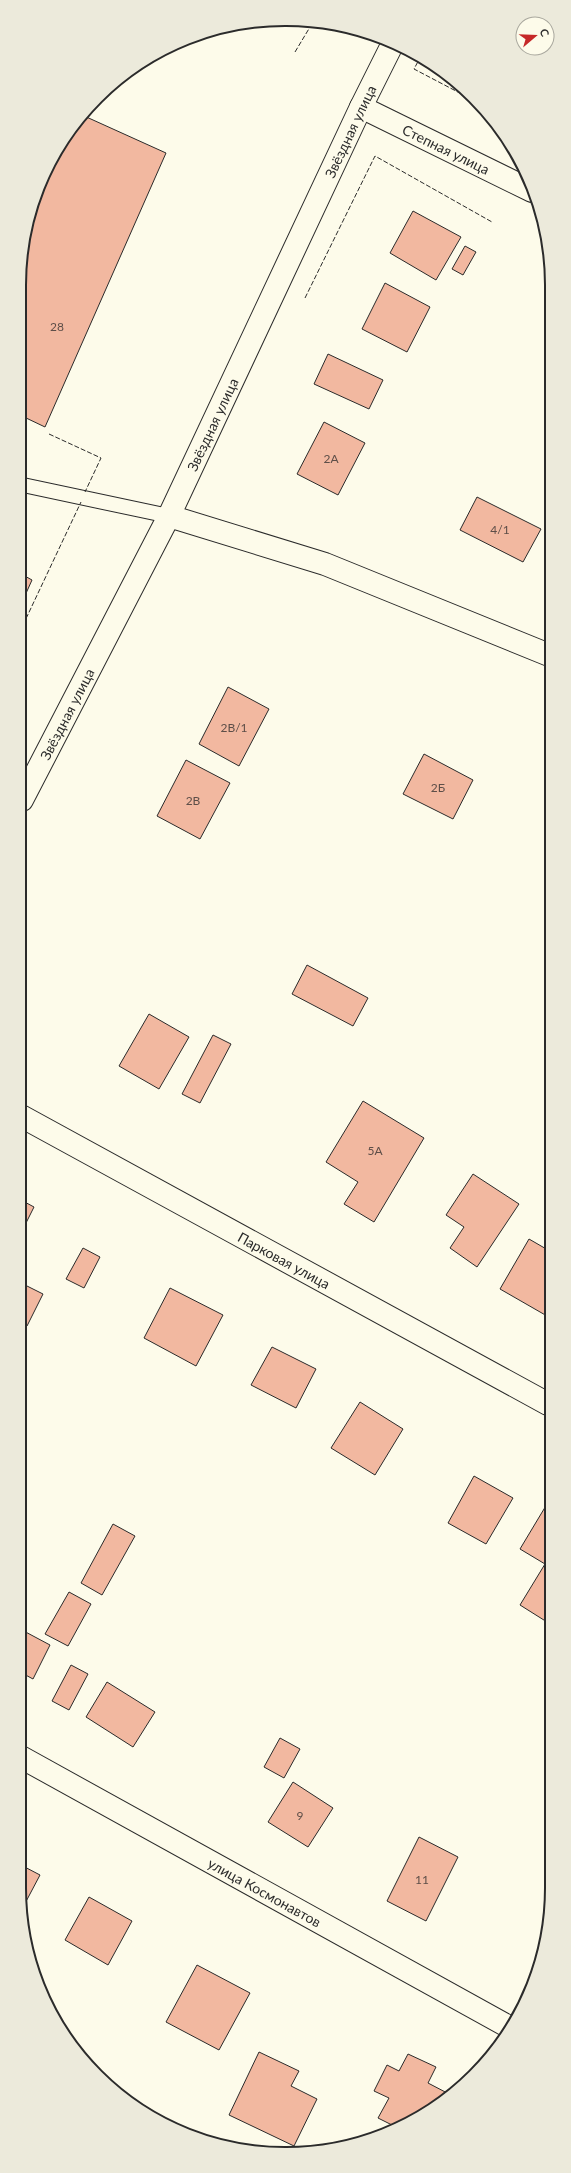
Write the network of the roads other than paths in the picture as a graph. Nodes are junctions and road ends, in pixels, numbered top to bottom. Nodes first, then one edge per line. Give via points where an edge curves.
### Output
1 (390, 48) edge
2 (361, 107) junction
3 (526, 188) edge
4 (26, 486) edge
5 (169, 516) junction
6 (545, 653) edge
7 (26, 792) edge
8 (26, 1119) edge
9 (545, 1402) edge
10 (26, 1760) edge
11 (505, 2025) edge

1 - 2 street, Звёздная улица
2 - 3 street, Степная улица
2 - 5 street, Звёздная улица
4 - 5 lane
5 - 6 street via 325,564
5 - 7 street, Звёздная улица
8 - 9 street, Парковая улица
10 - 11 street, улица Космонавтов

